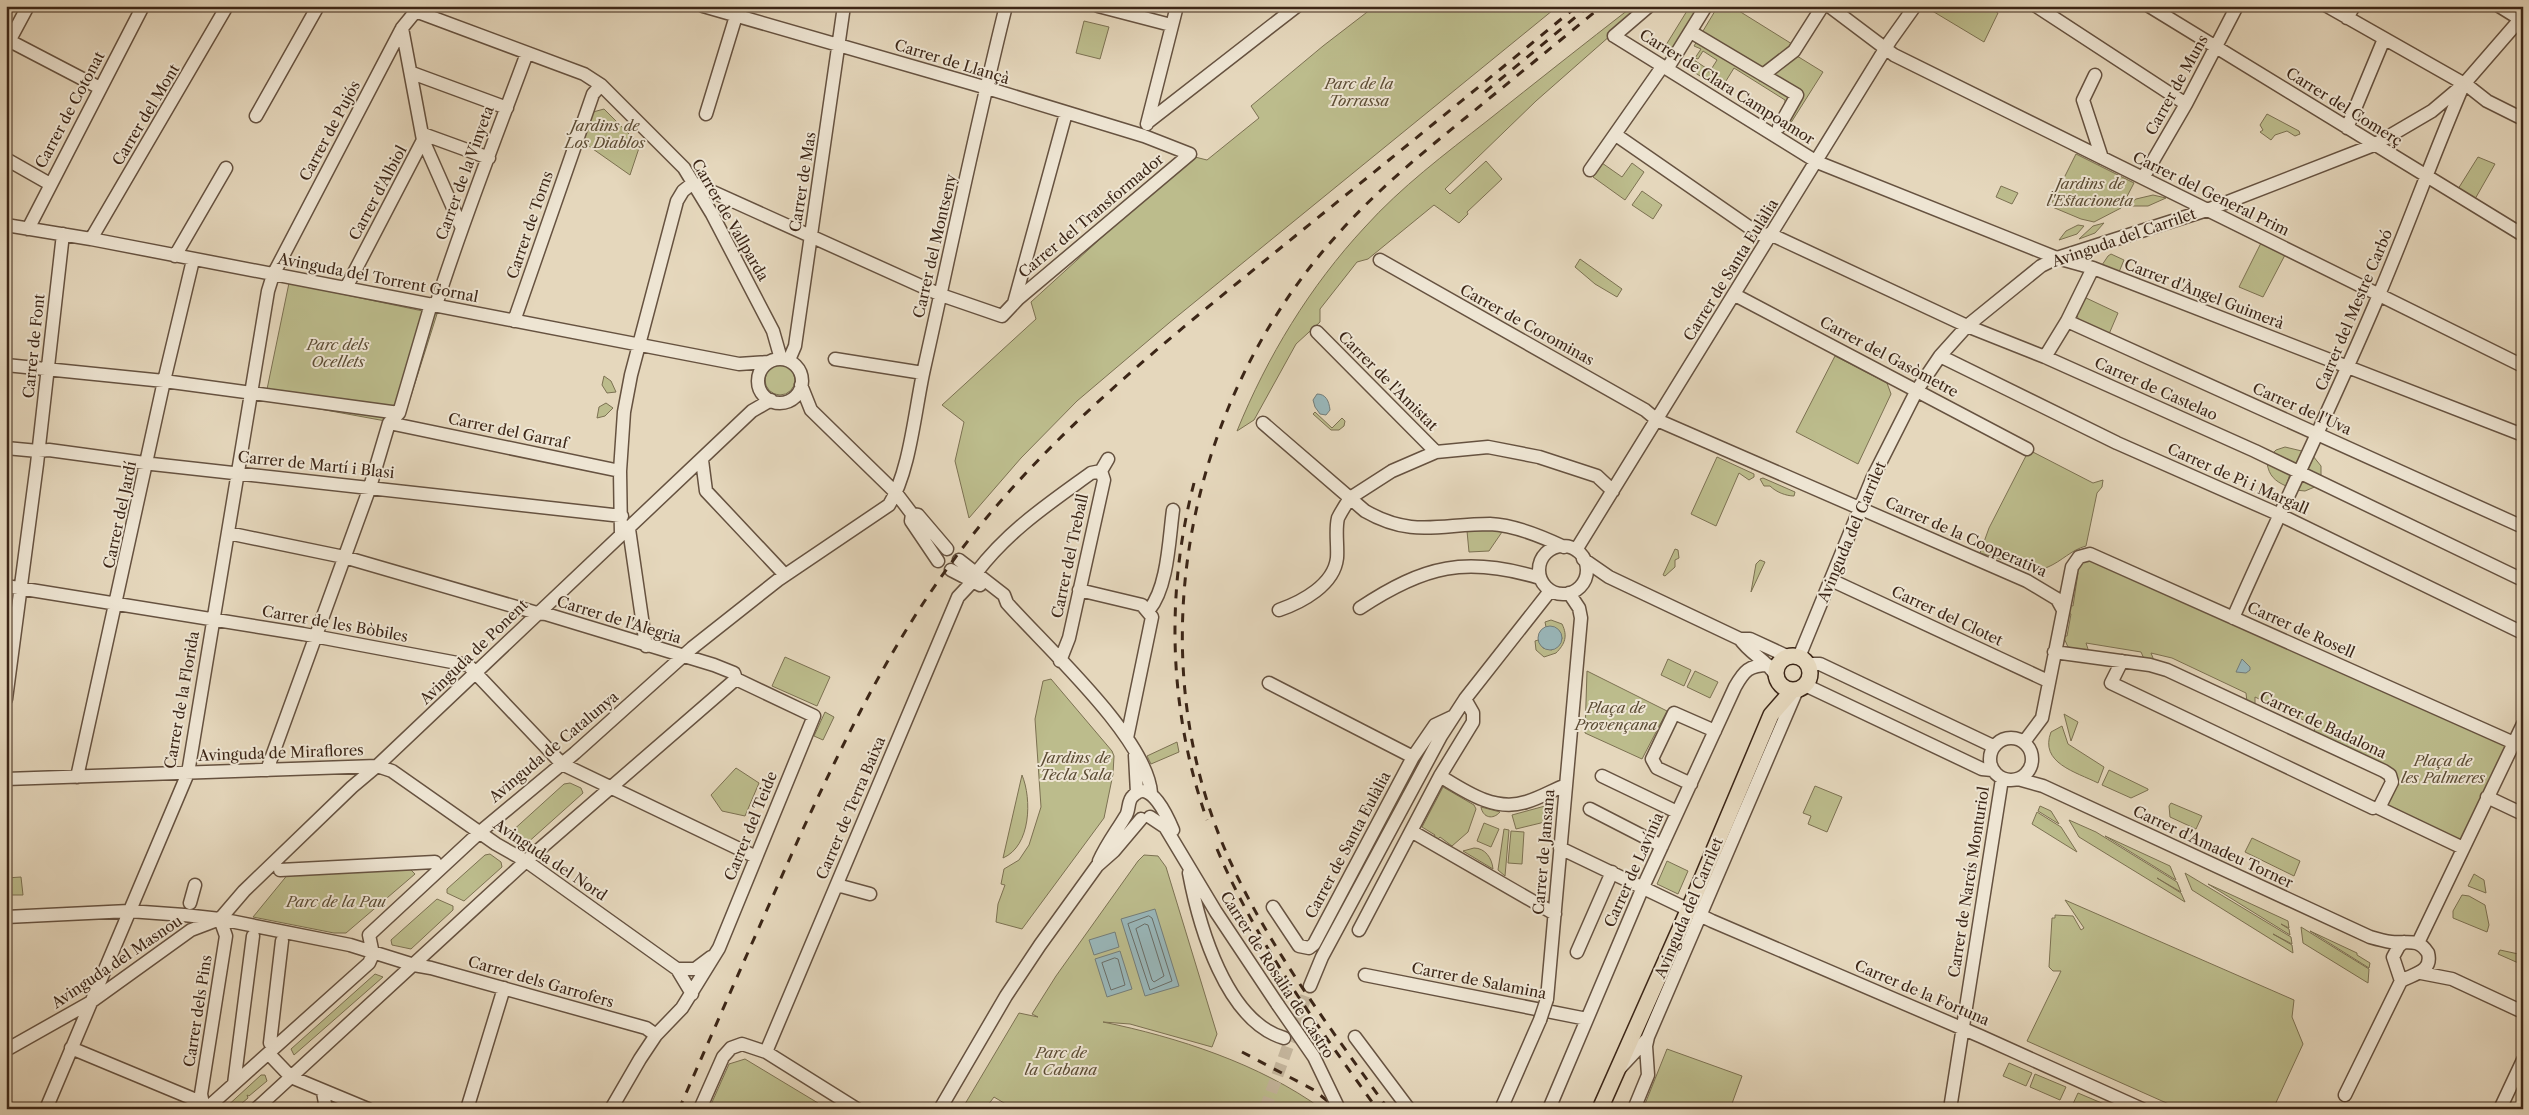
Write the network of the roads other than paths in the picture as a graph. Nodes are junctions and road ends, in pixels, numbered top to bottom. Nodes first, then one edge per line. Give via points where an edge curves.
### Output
1 (28, 6) edge
2 (143, 6) edge
3 (227, 6) edge
4 (318, 6) edge
5 (703, 6) edge
6 (844, 6) edge
7 (1006, 6) edge
8 (1098, 6) edge
9 (1177, 6) edge
10 (1297, 6) edge
11 (1649, 6) edge
12 (1706, 6) edge
13 (1915, 6) edge
14 (2036, 6) edge
15 (2149, 6) edge
16 (2237, 6) edge
17 (2327, 6) edge
18 (2354, 6) edge
19 (2498, 6) edge
20 (1828, 7) edge
21 (416, 8) edge
22 (736, 16) junction
23 (2522, 17) edge
24 (2347, 18) junction
25 (1172, 25) junction
26 (402, 28) junction
27 (1696, 35) dead end
28 (2384, 39) junction
29 (7, 43) edge
30 (840, 45) junction
31 (2216, 48) junction
32 (1886, 49) junction
33 (527, 53) junction
34 (1664, 68) junction
35 (412, 73) junction
36 (1763, 75) junction
37 (2095, 75) dead end
38 (2464, 84) junction
39 (601, 85) junction
40 (100, 88) junction
41 (987, 90) junction
42 (2186, 104) junction
43 (507, 108) junction
44 (1066, 113) junction
45 (706, 114) dead end
46 (256, 116) dead end
47 (2523, 119) edge
48 (1148, 122) junction
49 (1778, 127) dead end
50 (2347, 128) junction
51 (1616, 135) junction
52 (1144, 136) junction
53 (423, 137) junction
54 (2374, 145) junction
55 (489, 158) junction
56 (2102, 158) junction
57 (6, 159) edge
58 (1185, 159) joint
59 (1817, 162) junction
60 (226, 168) dead end
61 (1590, 170) dead end
62 (2426, 177) junction
63 (2143, 178) junction
64 (693, 183) junction
65 (50, 184) junction
66 (2207, 210) junction
67 (6, 225) edge
68 (461, 226) junction
69 (28, 229) junction
70 (63, 234) junction
71 (1772, 234) junction
72 (2523, 235) edge
73 (811, 236) junction
74 (92, 239) junction
75 (175, 256) junction
76 (2057, 258) junction
77 (193, 260) junction
78 (1380, 260) dead end
79 (2093, 268) junction
80 (273, 275) junction
81 (346, 288) junction
82 (941, 295) junction
83 (1735, 295) junction
84 (2379, 295) junction
85 (1014, 303) junction
86 (433, 305) junction
87 (514, 321) junction
88 (2067, 321) junction
89 (1966, 326) junction
90 (1316, 332) dead end
91 (638, 345) junction
92 (1940, 356) junction
93 (2045, 357) junction
94 (835, 359) dead end
95 (785, 360) junction
96 (768, 362) junction
97 (6, 365) edge
98 (744, 365) junction
99 (2347, 366) junction
100 (2523, 366) edge
101 (48, 368) junction
102 (923, 373) junction
103 (164, 381) junction
104 (801, 385) junction
105 (1917, 390) junction
106 (250, 393) junction
107 (764, 393) junction
108 (788, 401) junction
109 (811, 410) junction
110 (399, 413) junction
111 (1657, 420) junction
112 (1264, 422) dead end
113 (389, 423) junction
114 (2319, 434) junction
115 (2523, 435) edge
116 (6, 448) edge
117 (2027, 449) dead end
118 (38, 451) junction
119 (1436, 452) junction
120 (1108, 459) dead end
121 (702, 460) junction
122 (148, 463) junction
123 (620, 471) junction
124 (1101, 471) junction
125 (2299, 472) junction
126 (238, 473) junction
127 (370, 487) junction
128 (1613, 491) junction
129 (896, 494) junction
130 (1350, 498) junction
131 (1860, 509) junction
132 (1173, 510) dead end
133 (912, 514) junction
134 (2278, 514) junction
135 (622, 516) junction
136 (2523, 527) edge
137 (625, 532) junction
138 (228, 533) junction
139 (947, 549) dead end
140 (1574, 552) junction
141 (344, 557) junction
142 (938, 561) dead end
143 (955, 565) dead end
144 (785, 575) junction
145 (975, 577) junction
146 (1609, 577) junction
147 (1540, 578) junction
148 (1585, 578) junction
149 (1831, 580) junction
150 (2523, 580) edge
151 (6, 586) edge
152 (21, 588) junction
153 (1079, 590) junction
154 (1550, 590) junction
155 (1569, 593) junction
156 (117, 603) junction
157 (1360, 608) dead end
158 (2062, 608) junction
159 (1148, 610) junction
160 (1279, 610) dead end
161 (537, 613) junction
162 (2233, 618) junction
163 (213, 619) junction
164 (2523, 633) edge
165 (317, 636) junction
166 (1740, 639) junction
167 (646, 646) junction
168 (2054, 652) junction
169 (682, 656) junction
170 (1799, 660) junction
171 (1060, 661) junction
172 (2122, 662) junction
173 (476, 672) junction
174 (1774, 674) junction
175 (736, 679) junction
176 (2048, 681) junction
177 (1269, 683) dead end
178 (1798, 689) junction
179 (6, 699) edge
180 (1465, 700) junction
181 (1772, 715) junction
182 (814, 716) joint
183 (1452, 717) junction
184 (2523, 724) edge
185 (1715, 731) junction
186 (1127, 738) junction
187 (2024, 742) junction
188 (2514, 743) junction
189 (1994, 746) junction
190 (1135, 753) junction
191 (1413, 757) junction
192 (562, 764) junction
193 (377, 766) junction
194 (2030, 768) junction
195 (268, 770) junction
196 (1992, 770) junction
197 (188, 773) junction
198 (1440, 776) junction
199 (1602, 776) dead end
200 (77, 777) junction
201 (6, 779) edge
202 (2002, 779) junction
203 (2018, 779) junction
204 (1690, 784) junction
205 (1566, 785) junction
206 (2043, 786) junction
207 (612, 788) junction
208 (1137, 793) junction
209 (1153, 797) junction
210 (2488, 797) junction
211 (1129, 808) junction
212 (2373, 808) dead end
213 (1590, 809) dead end
214 (1678, 812) junction
215 (2523, 814) edge
216 (1145, 818) junction
217 (1411, 831) junction
218 (480, 832) junction
219 (1177, 844) junction
220 (1662, 846) junction
221 (1560, 848) junction
222 (2463, 848) junction
223 (756, 857) junction
224 (526, 861) junction
225 (1186, 861) junction
226 (435, 862) dead end
227 (1097, 866) junction
228 (280, 870) dead end
229 (1612, 872) junction
230 (836, 885) junction
231 (195, 886) dead end
232 (1643, 887) junction
233 (870, 894) dead end
234 (190, 903) dead end
235 (1273, 907) dead end
236 (129, 911) junction
237 (1695, 912) junction
238 (1555, 914) junction
239 (6, 917) edge
240 (220, 919) junction
241 (1359, 930) dead end
242 (253, 936) dead end
243 (2370, 937) junction
244 (282, 941) dead end
245 (2404, 942) junction
246 (2418, 943) junction
247 (719, 948) junction
248 (1577, 952) dead end
249 (373, 954) junction
250 (2429, 958) junction
251 (2394, 962) junction
252 (414, 966) junction
253 (676, 969) junction
254 (2421, 972) junction
255 (1365, 975) dead end
256 (2452, 979) junction
257 (2401, 981) junction
258 (1310, 986) tunnel mouth
259 (504, 988) junction
260 (692, 994) junction
261 (91, 1002) junction
262 (2523, 1012) edge
263 (1587, 1019) junction
264 (1963, 1028) junction
265 (656, 1035) junction
266 (1356, 1037) dead end
267 (1648, 1037) junction
268 (1284, 1038) dead end
269 (71, 1048) junction
270 (270, 1048) junction
271 (6, 1050) edge
272 (766, 1052) junction
273 (2523, 1060) edge
274 (1617, 1072) junction
275 (290, 1078) junction
276 (234, 1084) junction
277 (323, 1092) junction
278 (2345, 1096) dead end
279 (46, 1109) edge
280 (204, 1109) edge
281 (256, 1109) edge
282 (326, 1109) edge
283 (368, 1109) edge
284 (467, 1109) edge
285 (611, 1109) edge
286 (700, 1109) edge
287 (857, 1109) edge
288 (940, 1109) edge
289 (1339, 1109) edge
290 (1408, 1109) edge
291 (1501, 1109) edge
292 (1549, 1109) edge
293 (1600, 1109) edge
294 (1634, 1109) edge
295 (1950, 1109) edge
296 (2142, 1109) edge
297 (2500, 1109) edge

1 - 29 street
2 - 40 street, Carrer de Cotonat
3 - 74 street, Carrer del Mont
4 - 46 street
5 - 22 street, Carrer de Llançà
6 - 30 street, Carrer de Mas
7 - 41 street, Carrer del Montseny
8 - 25 street
9 - 25 street
10 - 48 street
11 - 34 street, Carrer de Clara Campoamor via 1614,36
12 - 34 street
13 - 32 street, Carrer de Santa Eulàlia
14 - 42 street
15 - 31 street, Carrer del Comerç
16 - 31 street, Carrer de Muns
17 - 24 street
18 - 24 street
19 - 23 street
20 - 32 street, Carrer del General Prim
20 - 36 street via 1794,51
21 - 26 street, Carrer de Pujós
21 - 33 street, Carrer de Vallparda
22 - 30 street, Carrer de Llançà
22 - 45 street
23 - 38 street, Avinguda del Carrilet
24 - 28 street
25 - 48 street
26 - 35 street
26 - 80 street, Carrer de Pujós
27 - 36 street
28 - 38 street
28 - 50 street
29 - 40 street
30 - 41 street, Carrer de Llançà
30 - 73 street, Carrer de Mas
31 - 42 street, Carrer de Muns
31 - 50 street, Carrer del Comerç
32 - 56 street, Carrer del General Prim
32 - 59 street, Carrer de Santa Eulàlia
33 - 39 street, Carrer de Vallparda via 584,74
33 - 43 street, Carrer de la Vinyeta
34 - 51 street
34 - 59 street, Carrer de Clara Campoamor
35 - 43 street
35 - 53 street
36 - 49 street via 1797,95
37 - 56 street via 2083,100
38 - 47 street via 2487,101
38 - 54 street, Avinguda del Carrilet via 2432,111
38 - 62 street, Carrer del Mestre Carbó
39 - 64 street, Carrer de Vallparda via 677,159
39 - 87 street, Carrer de Torns via 593,94
40 - 65 street, Carrer de Cotonat
41 - 44 street, Carrer de Llançà
41 - 82 street, Carrer del Montseny
42 - 63 street, Carrer de Muns
43 - 55 street, Carrer de la Vinyeta
44 - 52 street, Carrer de Llançà
44 - 85 street
48 - 52 street
50 - 54 street, Carrer del Comerç
51 - 61 street
51 - 71 street, Carrer de Castelao via 1759,234
52 - 58 street, Carrer de Llançà
53 - 55 street
53 - 68 street
53 - 81 street, Carrer d'Albiol
54 - 62 street, Carrer del Comerç
54 - 66 street, Avinguda del Carrilet
55 - 68 street, Carrer de la Vinyeta
56 - 63 street, Carrer del General Prim
57 - 65 street
58 - 85 street, Carrer del Transformador
59 - 71 street, Carrer de Santa Eulàlia
59 - 76 street, Carrer d'Àngel Guimerà
60 - 75 street
62 - 72 street, Carrer del Comerç
62 - 84 street, Carrer del Mestre Carbó
63 - 66 street, Carrer del General Prim
64 - 73 street
64 - 91 street via 677,201
64 - 95 street, Carrer de Vallparda via 773,331
65 - 69 street, Carrer de Cotonat
66 - 76 street, Avinguda del Carrilet
66 - 84 street, Carrer del General Prim
67 - 69 street, Avinguda del Torrent Gornal
68 - 86 street, Carrer de la Vinyeta
69 - 70 street, Avinguda del Torrent Gornal
70 - 74 street, Avinguda del Torrent Gornal
70 - 101 street, Carrer de Font
71 - 83 street, Carrer de Santa Eulàlia
71 - 89 street, Carrer de Castelao
73 - 82 street
73 - 95 street, Carrer de Mas via 795,346
74 - 75 street, Avinguda del Torrent Gornal
75 - 77 street, Avinguda del Torrent Gornal
76 - 79 street, Carrer d'Àngel Guimerà
76 - 89 street, Avinguda del Carrilet via 2041,266
77 - 80 street, Avinguda del Torrent Gornal
77 - 103 street, Carrer del Jardí
78 - 111 street, Carrer de Corominas via 1640,407
79 - 88 street
79 - 99 street, Carrer d'Àngel Guimerà
80 - 81 street, Avinguda del Torrent Gornal
80 - 106 street, Carrer de la Florida
81 - 86 street, Avinguda del Torrent Gornal
82 - 85 street, Carrer del Transformador via 1002,316
82 - 102 street, Carrer del Montseny
83 - 105 street, Carrer del Gasòmetre
83 - 111 street, Carrer de Santa Eulàlia
84 - 99 street, Carrer del Mestre Carbó
84 - 100 street, Carrer del General Prim
86 - 87 street, Avinguda del Torrent Gornal
86 - 110 street, Carrer de la Vinyeta
87 - 91 street, Avinguda del Torrent Gornal
88 - 93 street
88 - 114 street, Carrer de l'Uva
89 - 92 street, Avinguda del Carrilet
89 - 93 street, Carrer de Castelao
90 - 119 street, Carrer de l'Amistat
91 - 98 street, Avinguda del Torrent Gornal
91 - 123 street via 624,412
92 - 105 street, Avinguda del Carrilet
92 - 134 street, Carrer de Pi i Margall via 2117,443
93 - 125 street, Carrer de Castelao
94 - 102 street
95 - 96 street
95 - 104 street via 798,368
96 - 98 street, Avinguda del Torrent Gornal
96 - 107 street via 760,373
97 - 101 street
98 - 107 street
99 - 114 street, Carrer del Mestre Carbó
99 - 115 street, Carrer d'Àngel Guimerà
101 - 103 street
101 - 118 street, Carrer de Font
102 - 129 street, Carrer del Montseny
103 - 106 street
103 - 122 street, Carrer del Jardí
104 - 108 street
104 - 109 street
105 - 117 street, Carrer del Gasòmetre
105 - 131 street, Avinguda del Carrilet
106 - 110 street
106 - 126 street, Carrer de la Florida
107 - 108 street
107 - 121 street, Avinguda de Ponent via 752,410
108 - 109 street
109 - 129 street
110 - 113 street
111 - 128 street, Carrer de Santa Eulàlia
111 - 131 street, Carrer de la Cooperativa
112 - 130 street
113 - 123 street, Carrer del Garraf
113 - 127 street
114 - 125 street, Carrer del Mestre Carbó
114 - 136 street, Carrer de l'Uva
116 - 118 street, Carrer de Martí i Blasi
118 - 122 street, Carrer de Martí i Blasi
118 - 152 street, Carrer de Font
119 - 128 street via 1488,446 1539,456 1597,476
119 - 130 street via 1392,471
120 - 124 street, Carrer del Treball
121 - 137 street, Avinguda de Ponent
121 - 144 street via 706,490
122 - 126 street, Carrer de Martí i Blasi
122 - 156 street, Carrer del Jardí
123 - 135 street
124 - 145 street, Carrer de Terra Baixa via 1091,473 1014,530 995,548
124 - 153 street, Carrer del Treball via 1104,480
125 - 134 street, Carrer del Mestre Carbó
125 - 150 street, Carrer de Castelao
126 - 127 street, Carrer de Martí i Blasi
126 - 138 street, Carrer de la Florida
127 - 135 street, Carrer de Martí i Blasi
127 - 141 street
128 - 140 street, Carrer de Santa Eulàlia
129 - 133 street
129 - 144 street, Avinguda de Catalunya via 875,516
130 - 140 street via 1384,522 1411,528 1490,524 1513,528
130 - 160 street via 1338,519 1333,572 1298,603
131 - 149 street, Avinguda del Carrilet
131 - 158 street, Carrer de la Cooperativa via 2027,581 2057,599
132 - 159 street via 1165,567 1155,602
133 - 139 street via 918,515
133 - 142 street via 911,521
134 - 162 street, Carrer del Mestre Carbó
134 - 164 street, Carrer de Pi i Margall
135 - 137 street
137 - 161 street, Avinguda de Ponent
137 - 167 street
138 - 141 street, Carrer de l'Alegria
138 - 163 street, Carrer de la Florida
140 - 146 street
140 - 147 street via 1551,550 1541,560
140 - 148 street via 1586,570
141 - 161 street, Carrer de l'Alegria
141 - 165 street
143 - 145 street, Carrer de Rosalía de Castro
144 - 169 street, Avinguda de Catalunya
145 - 171 street, Carrer de Rosalía de Castro via 998,600 1006,603
145 - 230 street, Carrer de Terra Baixa via 958,597
146 - 148 street
146 - 166 street
147 - 154 street
147 - 157 street via 1489,566 1463,566 1419,576
148 - 155 street
149 - 170 street, Avinguda del Carrilet
149 - 176 street, Carrer del Clotet
151 - 152 street, Carrer de les Bòbiles
152 - 156 street, Carrer de les Bòbiles
152 - 179 street, Carrer de Font
153 - 159 street via 1142,605
153 - 171 street, Carrer del Treball via 1069,638
154 - 155 street
154 - 180 street, Carrer de Santa Eulàlia
155 - 205 street, Carrer de Jansana via 1579,608 1581,618
156 - 163 street, Carrer de les Bòbiles
156 - 200 street, Carrer del Jardí
158 - 162 street, Carrer de Rosell via 2075,561 2090,554
158 - 168 street
159 - 186 street via 1153,621
161 - 167 street, Carrer de l'Alegria
161 - 173 street, Avinguda de Ponent
162 - 188 street, Carrer de Rosell
163 - 165 street, Carrer de les Bòbiles
163 - 197 street, Carrer de la Florida
165 - 173 street, Carrer de les Bòbiles via 465,664
165 - 195 street
166 - 170 street via 1750,638
166 - 174 street
167 - 169 street, Carrer de l'Alegria
168 - 172 street, Carrer de Badalona
168 - 176 street
169 - 175 street, Carrer de l'Alegria via 727,670 735,674
169 - 192 street, Avinguda de Catalunya
170 - 174 main road via 1778,666
170 - 178 main road via 1810,677
170 - 189 street via 1820,664
171 - 186 street, Carrer de Rosalía de Castro
172 - 212 street via 2109,688 2126,690
172 - 222 street, Carrer de Badalona via 2167,670 2384,771 2392,782 2380,808
173 - 192 street, Carrer de les Bòbiles
173 - 193 street, Avinguda de Ponent
174 - 178 main road via 1785,688
174 - 181 main road
174 - 185 street, Carrer de Lavínia via 1755,665 1743,672
175 - 182 street, Carrer de l'Alegria
175 - 207 street
176 - 187 street via 2042,718
177 - 191 street
178 - 181 main road
178 - 196 street via 1982,769
178 - 237 street, Avinguda del Carrilet
180 - 183 street, Carrer de Santa Eulàlia
180 - 198 street via 1473,713 1473,722
181 - 237 main road, Avinguda del Carrilet
182 - 223 street, Carrer del Teide
183 - 191 street, Carrer de Santa Eulàlia via 1434,725
183 - 258 street, Carrer de Santa Eulàlia via 1322,957
184 - 188 street
185 - 204 street, Carrer de Lavínia
185 - 204 street via 1674,712 1652,759 1657,768
186 - 190 street, Carrer de Rosalía de Castro
187 - 189 street via 2006,738
187 - 194 street via 2031,751
188 - 210 street
189 - 196 street via 1989,760
190 - 208 street, Carrer de Rosalía de Castro
190 - 209 street, Carrer de Rosalía de Castro via 1150,783
191 - 235 street, Carrer de Santa Eulàlia via 1314,944 1309,948 1299,946
192 - 207 street, Carrer de les Bòbiles
192 - 218 street, Avinguda de Catalunya
193 - 195 street, Avinguda de Miraflores
193 - 218 street, Avinguda del Nord via 392,771
193 - 240 street, Avinguda de Ponent via 244,891
194 - 203 street
194 - 206 street, Carrer d'Amadeu Torner
195 - 197 street, Avinguda de Miraflores
196 - 202 street
197 - 200 street, Avinguda de Miraflores
197 - 236 street, Carrer de la Florida
198 - 205 street via 1478,798 1508,804 1527,802
198 - 217 street
199 - 214 street
200 - 201 street, Avinguda de Miraflores
202 - 203 street
202 - 264 street, Carrer de Narcís Monturiol
203 - 206 street, Carrer d'Amadeu Torner
204 - 214 street, Carrer de Lavínia
205 - 221 street, Carrer de Jansana
206 - 243 street, Carrer d'Amadeu Torner
207 - 223 street, Carrer de les Bòbiles
207 - 224 street
208 - 209 street
208 - 211 street via 1130,799
209 - 216 street via 1156,810
209 - 219 street, Carrer de Rosalía de Castro via 1172,828
210 - 215 street
210 - 222 street
211 - 216 street via 1134,815
211 - 227 street
213 - 220 street
214 - 220 street, Carrer de Lavínia
216 - 219 street, Carrer de Rosalía de Castro via 1165,827
216 - 227 street
217 - 238 street
217 - 241 street
218 - 224 street, Avinguda del Nord
218 - 249 street, Avinguda de Catalunya via 369,935
219 - 225 street, Carrer de Rosalía de Castro
220 - 232 street, Carrer de Lavínia
221 - 229 street, Carrer de la Fortuna
221 - 238 street, Carrer de Jansana
222 - 246 street
223 - 247 street, Carrer del Teide
224 - 252 street
224 - 253 street, Avinguda del Nord
225 - 268 street, Carrer de Rosalía de Castro via 1196,908 1228,988 1241,1009 1260,1026
225 - 289 street, Carrer de Rosalía de Castro, bridge via 1216,912 1314,1057
226 - 228 street
227 - 288 street via 1021,974
229 - 232 street, Carrer de la Fortuna
229 - 248 street
230 - 233 street
230 - 272 street, Carrer de Terra Baixa
231 - 234 street
232 - 237 street, Carrer de la Fortuna
232 - 263 street, Carrer de Lavínia
236 - 239 street, Carrer dels Garrofers
236 - 240 street, Carrer dels Garrofers
236 - 261 street, Carrer de la Florida
237 - 264 street, Carrer de la Fortuna
237 - 267 street, Avinguda del Carrilet
237 - 274 main road, Avinguda del Carrilet
238 - 291 street, Carrer de Jansana, bridge via 1547,999
240 - 249 street, Carrer dels Garrofers via 350,945
240 - 261 street, Avinguda del Masnou via 191,930
240 - 280 street, Carrer dels Pins via 226,936 202,1094
242 - 276 street
243 - 245 street, Carrer d'Amadeu Torner
243 - 251 street, Carrer d'Amadeu Torner
244 - 270 street
245 - 246 street
245 - 251 street via 2395,952
246 - 250 street via 2424,946
247 - 253 street, Carrer del Teide via 705,963 690,970
247 - 260 street, Carrer del Teide
249 - 252 street, Carrer dels Garrofers
249 - 270 street via 369,963
250 - 254 street
250 - 256 street
251 - 257 street
252 - 259 street, Carrer dels Garrofers
252 - 275 street
253 - 260 street, Avinguda del Nord
254 - 256 street
254 - 257 street
255 - 263 street, Carrer de Salamina
256 - 262 street
257 - 278 street
259 - 265 street, Carrer dels Garrofers via 646,1028
259 - 284 street
260 - 265 street, Carrer del Teide
261 - 269 street, Carrer de la Florida
261 - 271 street, Avinguda del Masnou
263 - 292 street, Carrer de Lavínia
264 - 295 street, Carrer de Narcís Monturiol
264 - 296 street, Carrer de la Fortuna
265 - 285 street, Carrer del Teide
266 - 290 street
267 - 274 street, Avinguda del Carrilet
267 - 294 street, Avinguda del Carrilet via 1648,1075
269 - 279 street, Carrer de la Florida
269 - 280 street via 196,1100
270 - 275 street
270 - 276 street
272 - 286 street via 745,1044 731,1048 720,1062
272 - 287 street
273 - 297 street
274 - 293 main road, Avinguda del Carrilet
275 - 277 street
275 - 281 street
276 - 280 street
277 - 282 street
277 - 283 street

